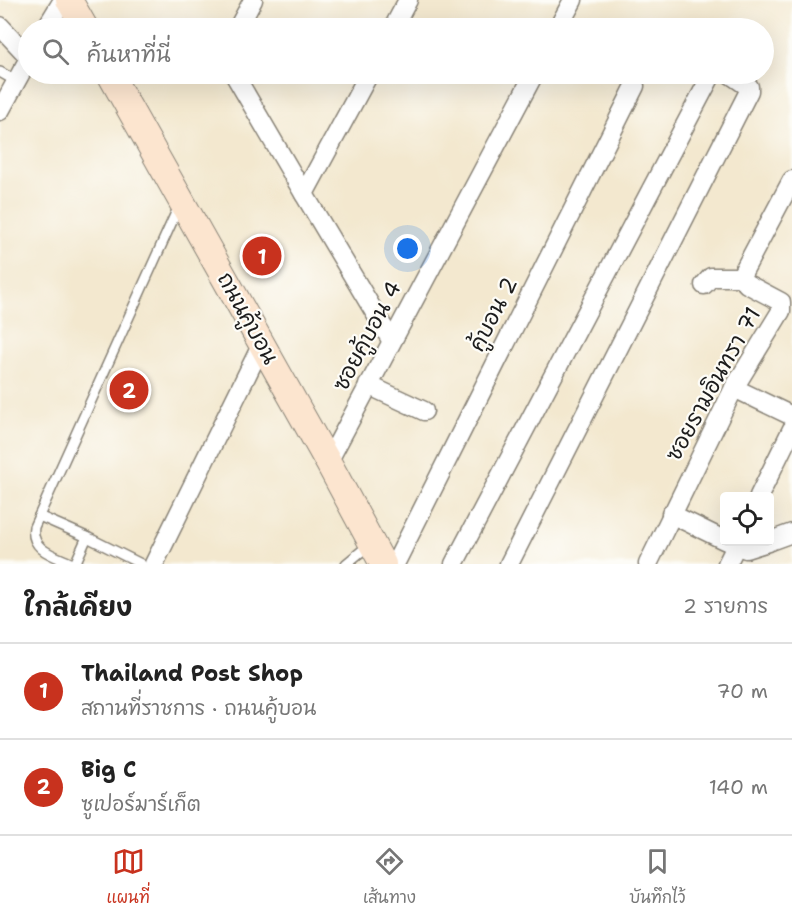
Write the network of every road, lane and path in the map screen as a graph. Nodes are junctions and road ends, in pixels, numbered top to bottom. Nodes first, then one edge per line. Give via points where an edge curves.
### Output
1 (63, 0) edge
2 (69, 0) edge
3 (253, 0) edge
4 (408, 0) edge
5 (573, 0) edge
6 (52, 18) edge
7 (79, 18) edge
8 (243, 18) edge
9 (398, 18) edge
10 (563, 18) edge
11 (0, 26) edge
12 (18, 47) edge
13 (8, 76) edge
14 (116, 84) edge
15 (240, 84) edge
16 (364, 84) edge
17 (529, 84) edge
18 (707, 84) edge
19 (747, 84) edge
20 (635, 86) dead end
21 (0, 111) edge
22 (792, 180) edge
23 (304, 194) junction
24 (181, 201) junction
25 (742, 277) junction
26 (704, 285) dead end
27 (391, 340) junction
28 (262, 344) junction
29 (368, 385) junction
30 (734, 388) junction
31 (424, 411) dead end
32 (792, 416) edge
33 (792, 429) edge
34 (328, 462) junction
35 (761, 492) edge
36 (671, 514) junction
37 (39, 516) junction
38 (792, 533) edge
39 (720, 536) edge
40 (87, 537) junction
41 (774, 539) edge
42 (731, 546) edge
43 (740, 546) edge
44 (755, 546) edge
45 (378, 553) edge
46 (74, 564) edge
47 (141, 564) edge
48 (154, 564) edge
49 (346, 564) edge
50 (395, 564) edge
51 (454, 564) edge
52 (508, 564) edge
53 (648, 564) edge
54 (727, 564) edge

1 - 6 street
2 - 7 main road
3 - 8 street
4 - 9 street
5 - 10 street
11 - 12 street
13 - 21 street
14 - 24 main road, ถนนคู้บอน
15 - 23 street
16 - 23 street
17 - 27 street, ซอยคู้บอน 4
18 - 51 street
19 - 52 street via 749,91
20 - 50 street, คู้บอน 2
22 - 25 street, ซอยรามอินทรา 71
23 - 27 street
24 - 28 main road, ถนนคู้บอน
24 - 37 lane
25 - 26 street via 711,277
25 - 30 street, ซอยรามอินทรา 71 via 747,284 781,302 781,311
27 - 29 street, ซอยคู้บอน 4
28 - 34 main road, ถนนคู้บอน
28 - 48 street
29 - 31 street
29 - 34 street, ซอยคู้บอน 4
30 - 32 street
30 - 36 street, ซอยรามอินทรา 71
33 - 35 street
34 - 45 main road, ถนนคู้บอน
36 - 39 street
36 - 53 street, ซอยรามอินทรา 71
37 - 40 lane
37 - 46 lane via 34,530 36,543
38 - 41 street
40 - 46 lane
40 - 47 lane
42 - 54 street
43 - 44 street
45 - 49 lane

